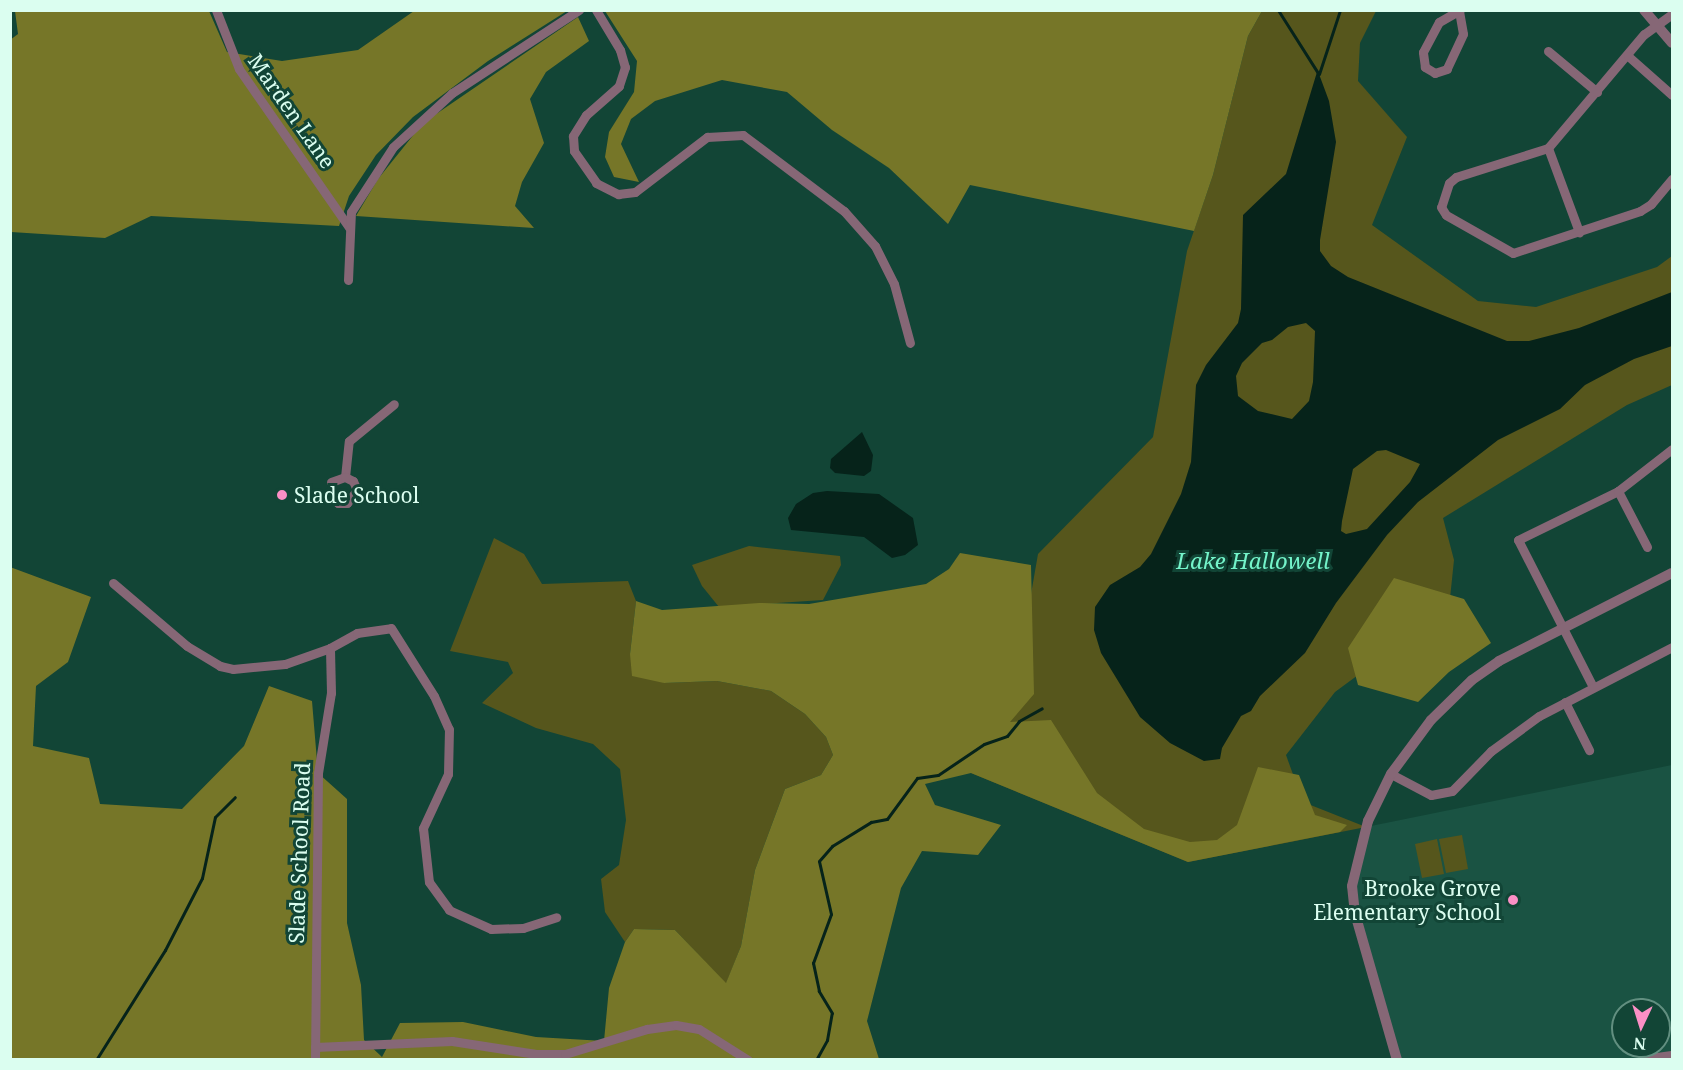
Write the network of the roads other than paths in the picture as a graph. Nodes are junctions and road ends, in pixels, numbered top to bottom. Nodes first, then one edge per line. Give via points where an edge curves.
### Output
1 (216, 10) edge
2 (579, 10) edge
3 (596, 10) edge
4 (1644, 10) edge
5 (1460, 11) edge
6 (1672, 14) edge
7 (1656, 27) junction
8 (1672, 43) edge
9 (1548, 51) dead end
10 (1628, 56) junction
11 (1597, 92) junction
12 (1672, 95) edge
13 (1548, 148) junction
14 (1672, 179) edge
15 (349, 227) junction
16 (1580, 232) junction
17 (348, 280) dead end
18 (910, 343) dead end
19 (394, 404) dead end
20 (1672, 449) edge
21 (345, 477) junction
22 (331, 482) dead end
23 (1618, 491) junction
24 (331, 497) dead end
25 (1647, 547) dead end
26 (1672, 573) edge
27 (113, 583) dead end
28 (1563, 629) junction
29 (1672, 647) edge
30 (330, 648) junction
31 (1593, 687) junction
32 (1564, 702) junction
33 (1589, 750) dead end
34 (1391, 774) junction
35 (556, 917) dead end
36 (315, 1047) junction
37 (1672, 1056) edge
38 (315, 1059) edge
39 (748, 1059) edge
40 (1398, 1059) edge
41 (1643, 1059) edge

1 - 15 street, Marden Lane via 239,69
2 - 15 street via 423,116 393,147 356,198
3 - 18 street via 620,50 623,77 613,95 576,127 573,143 579,158 602,188 618,194 635,192 707,137 743,135 844,211 875,246 894,284
4 - 7 street
5 - 5 street via 1440,22 1423,52 1425,67 1434,73 1447,69 1463,34
6 - 7 street
7 - 8 street
7 - 10 street via 1644,34
9 - 11 street
10 - 11 street
10 - 12 street
11 - 13 street
13 - 16 street
13 - 16 street via 1456,177 1449,183 1441,207 1446,215 1507,252 1525,251
14 - 16 street via 1652,204 1640,211
15 - 17 street
19 - 21 street via 349,441
20 - 23 street
21 - 22 street
21 - 24 street via 356,485 354,498 343,504
23 - 25 street
23 - 28 street via 1518,540
26 - 28 street
27 - 30 street via 187,646 220,666 272,667
28 - 31 street
28 - 34 street via 1472,680 1431,720
29 - 31 street
30 - 35 street via 357,633 391,628 444,714 450,746 448,774 422,838 426,873 437,896 449,910 491,929 523,928
30 - 36 street, Slade School Road via 330,693 318,773
31 - 32 street
32 - 33 street
32 - 34 street via 1510,736 1452,791 1442,795 1413,788
34 - 40 street via 1368,821 1352,886 1355,914
36 - 38 street, Slade School Road
36 - 39 street via 452,1041 536,1054 565,1054 647,1029 676,1025 699,1029
37 - 41 street

